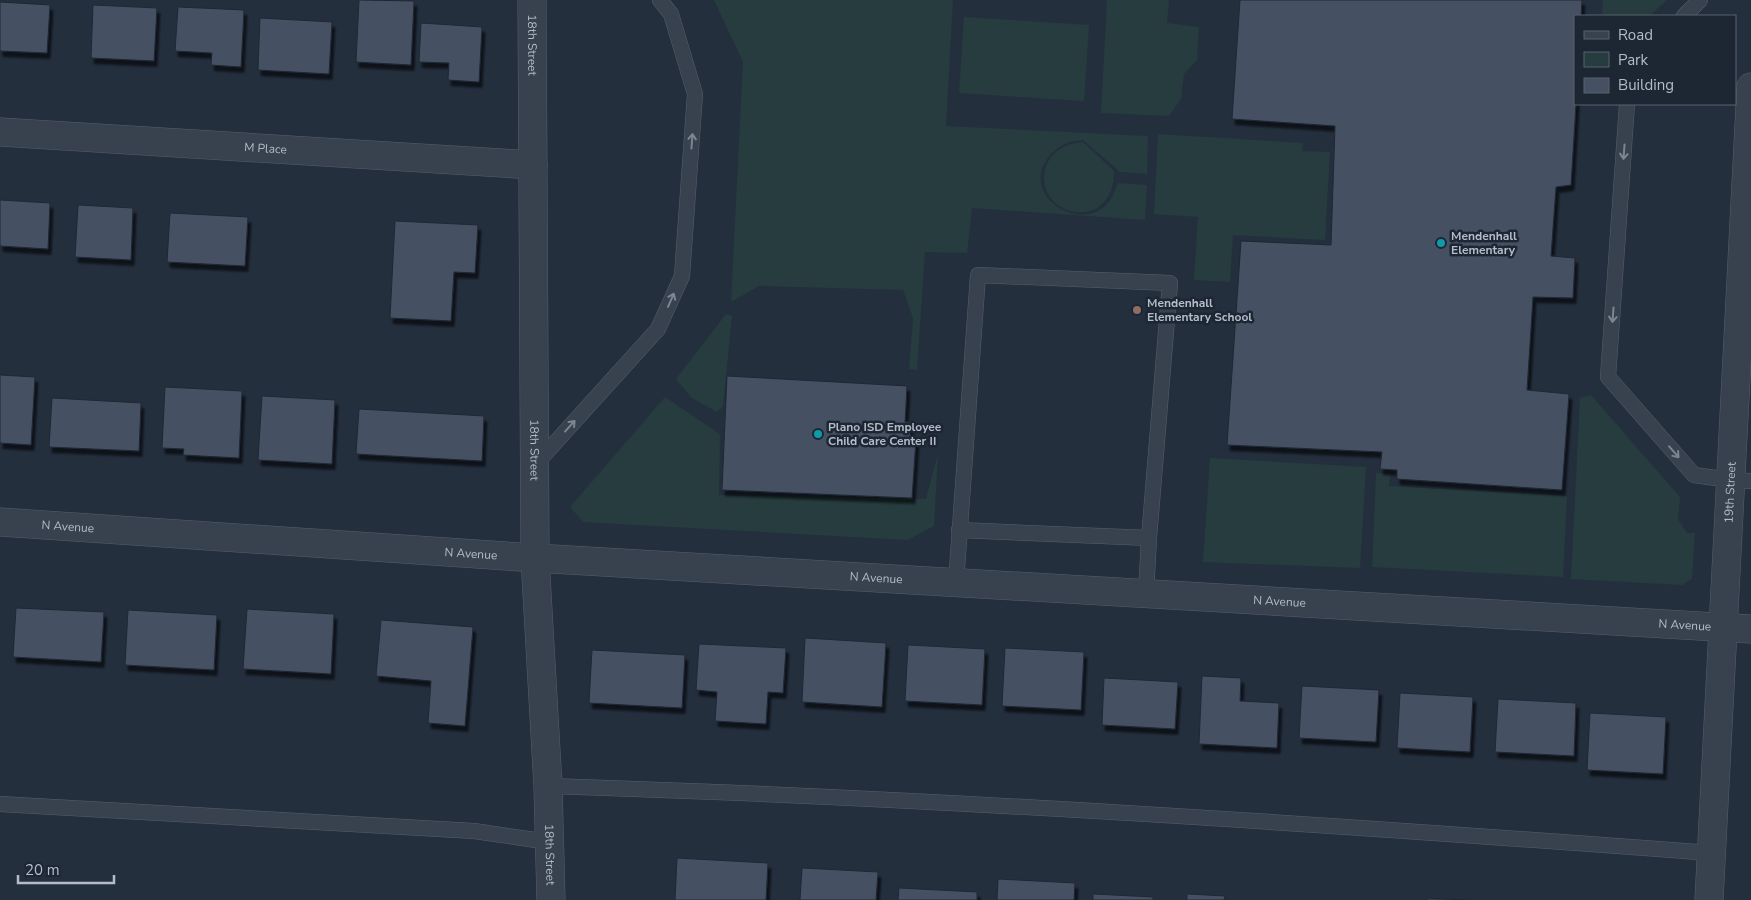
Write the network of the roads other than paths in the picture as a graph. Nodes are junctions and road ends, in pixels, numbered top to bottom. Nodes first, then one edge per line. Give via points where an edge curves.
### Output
1 (532, 0) edge
2 (660, 0) edge
3 (1700, 0) edge
4 (1685, 15) edge
5 (1751, 87) edge
6 (1627, 105) edge
7 (0, 132) edge
8 (533, 166) junction
9 (1743, 395) edge
10 (534, 458) junction
11 (1740, 481) edge
12 (0, 522) edge
13 (959, 530) junction
14 (1149, 538) junction
15 (535, 558) junction
16 (956, 583) junction
17 (1146, 594) junction
18 (1722, 628) junction
19 (1751, 629) edge
20 (548, 786) junction
21 (0, 804) edge
22 (549, 842) junction
23 (1711, 853) junction
24 (551, 900) edge
25 (1708, 900) edge

1 - 8 street, 18th Street
10 -> 2 lane via 544,455 658,329 682,276 695,94 670,14
3 - 4 lane
5 - 9 street, 19th Street
6 -> 11 lane via 1608,377 1694,475
7 - 8 street, M Place
8 - 10 street, 18th Street
9 - 11 street, 19th Street
10 - 15 street, 18th Street
11 - 18 street, 19th Street
12 - 15 street, N Avenue
13 - 14 lane
13 - 14 lane via 978,275 1170,283
13 - 16 lane
14 - 17 lane
15 - 16 street, N Avenue
15 - 20 street, 18th Street
16 - 17 street, N Avenue
17 - 18 street, N Avenue
18 - 19 street, N Avenue
18 - 23 street, 19th Street
20 - 22 street, 18th Street
20 - 23 lane via 1034,807
21 - 22 lane via 474,831
22 - 24 street, 18th Street
23 - 25 street, 19th Street

